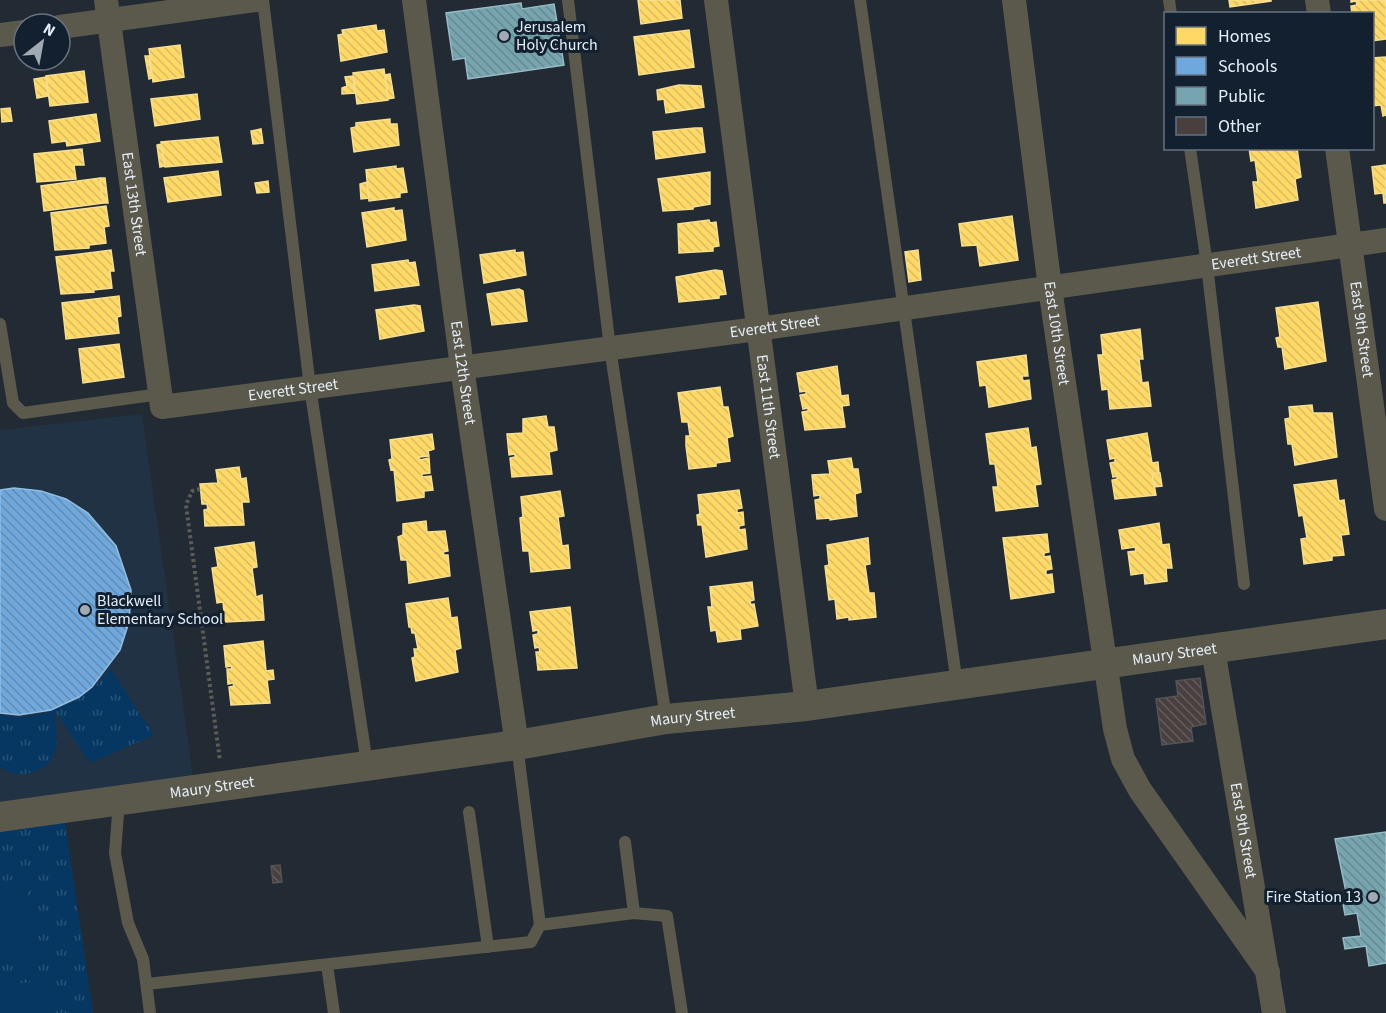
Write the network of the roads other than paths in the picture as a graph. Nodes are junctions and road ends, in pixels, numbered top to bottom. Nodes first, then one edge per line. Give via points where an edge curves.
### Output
1 (256, 0) edge
2 (263, 0) edge
3 (414, 0) edge
4 (568, 0) edge
5 (716, 0) edge
6 (860, 0) edge
7 (1014, 0) edge
8 (107, 10) edge
9 (72, 23) edge
10 (1191, 150) edge
11 (1337, 150) edge
12 (1386, 240) edge
13 (1350, 244) junction
14 (1207, 265) junction
15 (1050, 288) junction
16 (904, 308) junction
17 (0, 324) edge
18 (757, 329) junction
19 (610, 348) junction
20 (462, 367) junction
21 (310, 387) junction
22 (161, 401) junction
23 (1386, 509) edge
24 (1244, 584) dead end
25 (1386, 624) edge
26 (1213, 649) junction
27 (1106, 665) junction
28 (958, 685) junction
29 (807, 706) junction
30 (666, 719) junction
31 (517, 744) junction
32 (367, 764) junction
33 (119, 800) junction
34 (469, 812) dead end
35 (0, 817) edge
36 (625, 842) dead end
37 (634, 913) junction
38 (540, 925) junction
39 (488, 947) junction
40 (327, 964) junction
41 (1268, 972) junction
42 (147, 984) junction
43 (150, 1013) edge
44 (334, 1013) edge
45 (682, 1013) edge
46 (1274, 1013) edge

1 - 8 street
2 - 21 lane
3 - 20 street, East 12th Street
4 - 19 lane
5 - 18 street, East 11th Street
6 - 16 lane
7 - 15 street, East 10th Street
8 - 9 street
8 - 22 street, East 13th Street
10 - 14 lane
11 - 13 street, East 9th Street
12 - 13 street, Everett Street
13 - 14 street, Everett Street
13 - 23 street, East 9th Street
14 - 15 street, Everett Street
14 - 24 lane
15 - 16 street, Everett Street
15 - 27 street, East 10th Street
16 - 18 street, Everett Street
16 - 28 lane
17 - 22 lane via 13,403 23,412
18 - 19 street, Everett Street
18 - 29 street, East 11th Street
19 - 20 street, Everett Street
19 - 30 lane
20 - 21 street, Everett Street
20 - 31 street, East 12th Street
21 - 22 street, Everett Street
21 - 32 lane
25 - 26 street, Maury Street
26 - 27 street, Maury Street
26 - 41 street, East 9th Street
27 - 28 street, Maury Street
27 - 41 street, East 10th Street via 1115,729 1124,759 1140,790
28 - 29 street, Maury Street
29 - 30 street, Maury Street
30 - 31 street, Maury Street
31 - 32 street, Maury Street
31 - 38 lane
32 - 33 street, Maury Street
33 - 35 street, Maury Street
33 - 42 lane via 115,853 128,923 144,959
34 - 39 lane
36 - 37 lane
37 - 38 lane
37 - 45 lane via 667,916
38 - 39 lane via 531,942
39 - 40 lane
40 - 42 lane
40 - 44 lane
41 - 46 street, East 9th Street
42 - 43 lane

